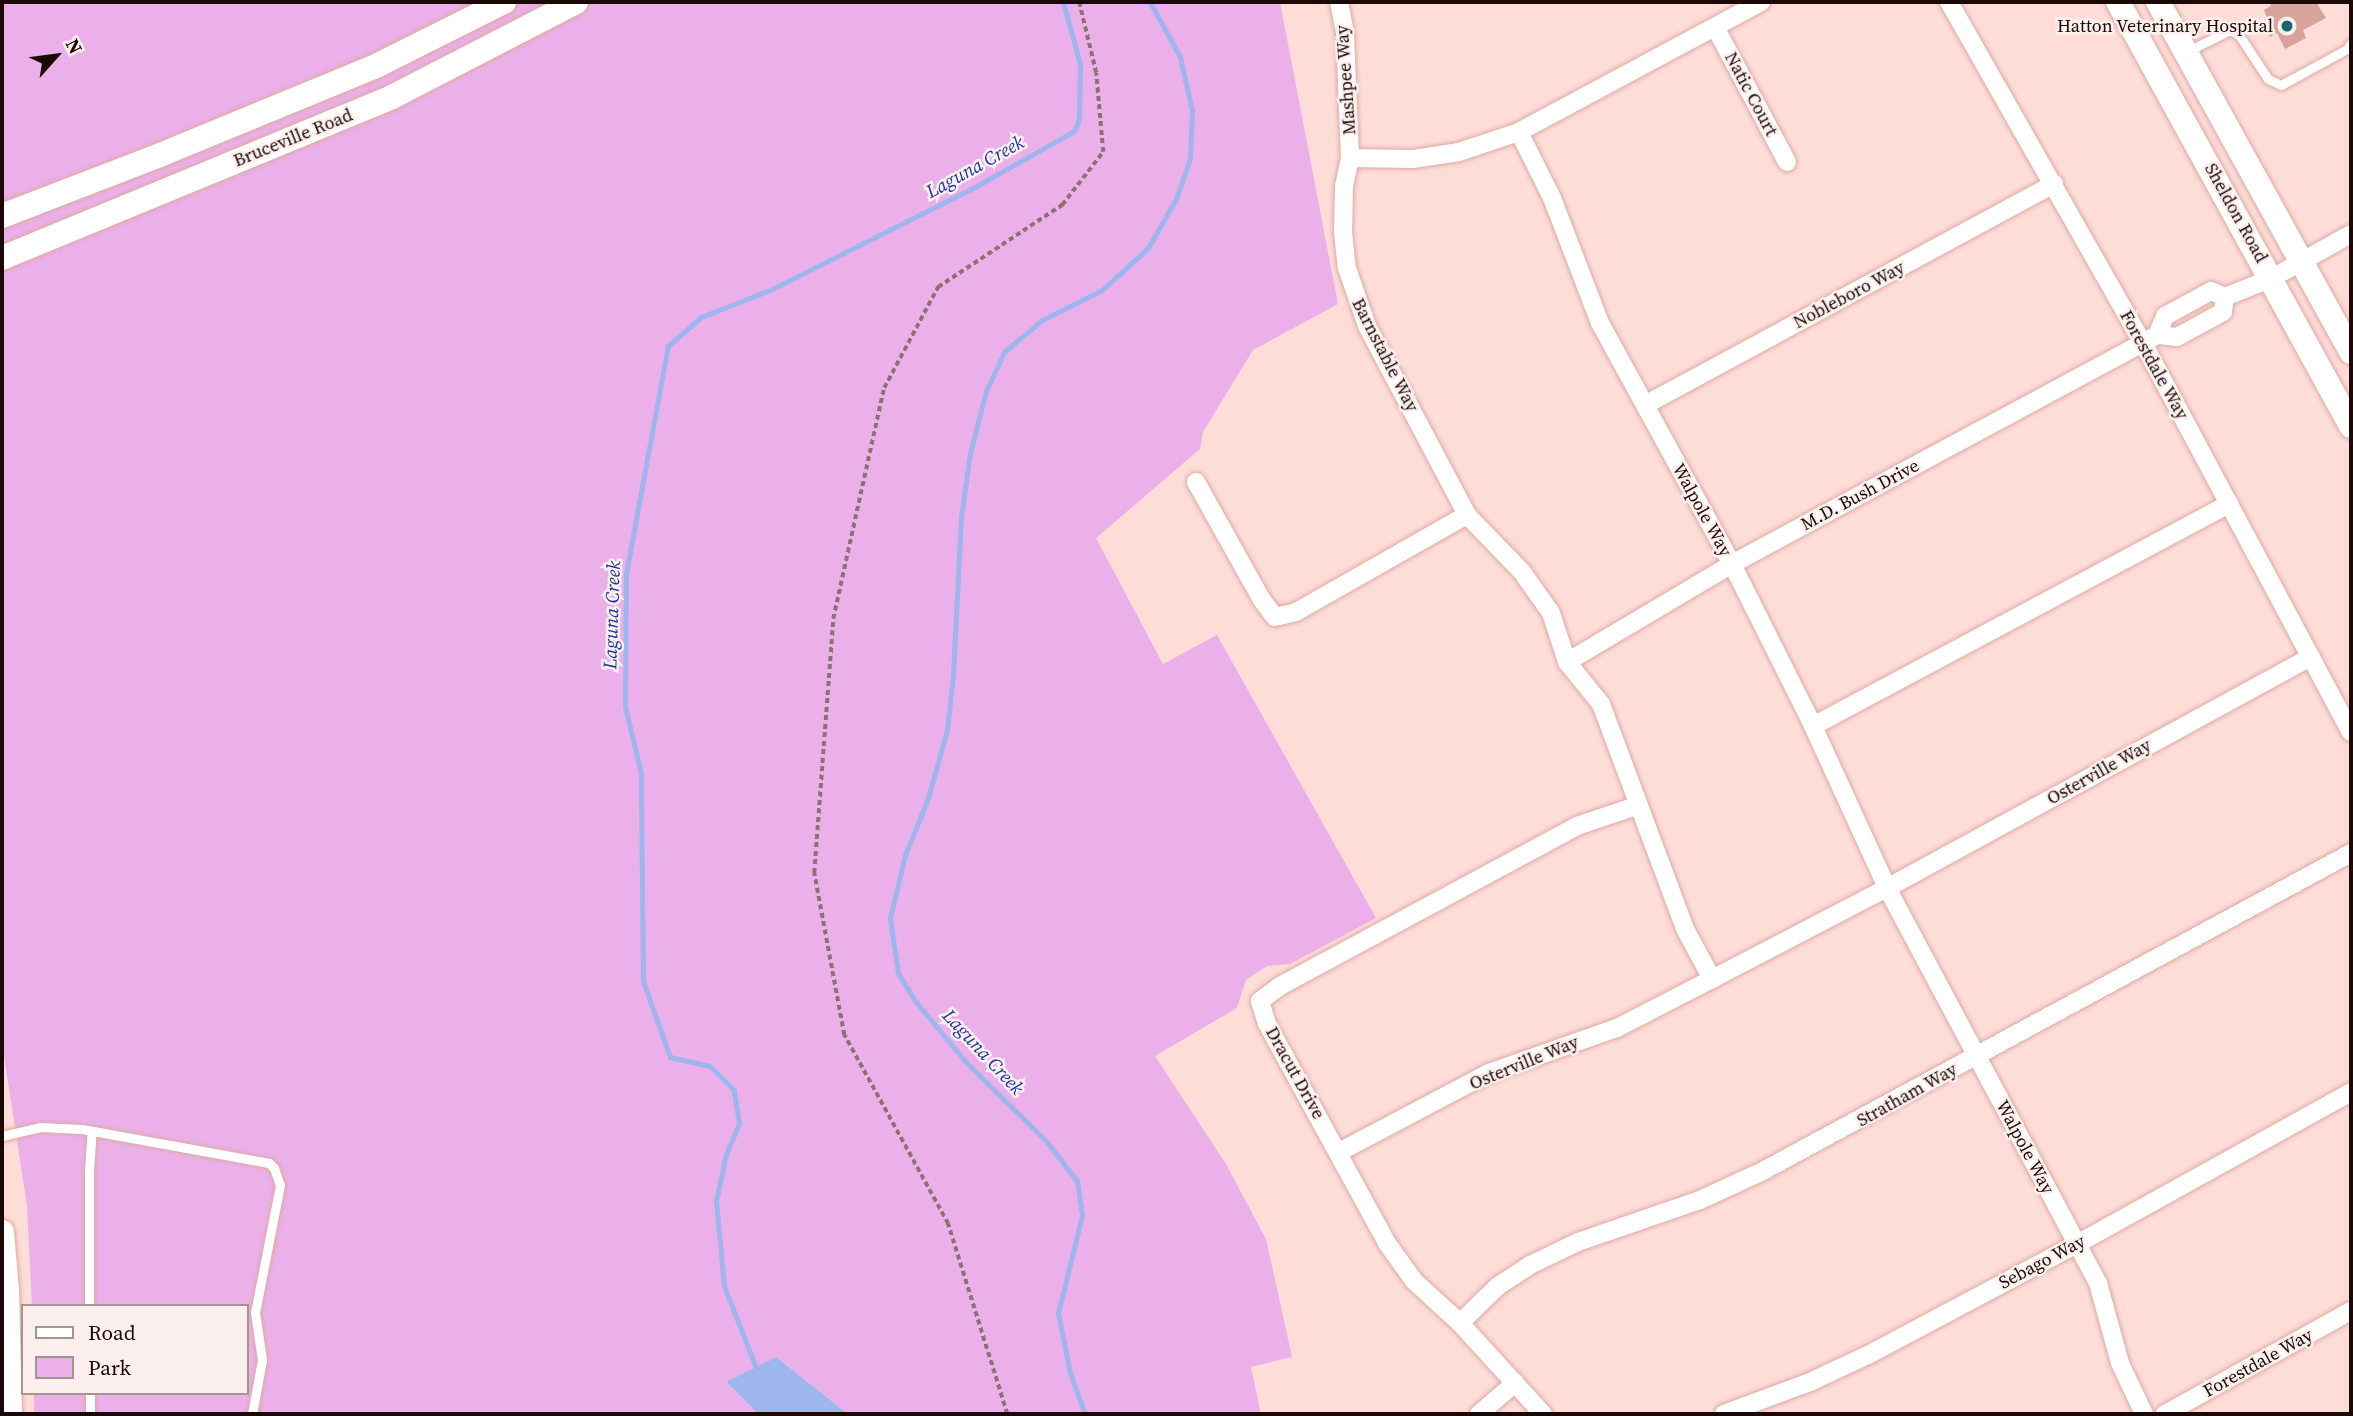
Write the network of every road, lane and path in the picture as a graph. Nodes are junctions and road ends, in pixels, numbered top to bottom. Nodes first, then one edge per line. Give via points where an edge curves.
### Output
1 (504, 2) edge
2 (576, 2) edge
3 (1079, 2) edge
4 (1339, 2) edge
5 (1761, 2) edge
6 (1949, 2) edge
7 (2118, 2) edge
8 (2158, 2) edge
9 (1715, 27) junction
10 (2351, 43) edge
11 (2186, 52) junction
12 (1519, 132) junction
13 (1350, 158) junction
14 (1787, 162) dead end
15 (2054, 184) junction
16 (2, 216) edge
17 (2351, 234) edge
18 (2, 258) edge
19 (2302, 260) junction
20 (2272, 278) junction
21 (2150, 339) junction
22 (2351, 352) edge
23 (1645, 405) junction
24 (2351, 426) edge
25 (1196, 482) dead end
26 (2229, 504) junction
27 (1467, 515) junction
28 (1732, 564) junction
29 (2311, 657) junction
30 (1567, 662) junction
31 (1813, 726) junction
32 (2351, 732) edge
33 (1639, 805) junction
34 (2351, 853) edge
35 (1887, 888) junction
36 (1712, 979) junction
37 (1977, 1056) junction
38 (2351, 1091) edge
39 (92, 1131) junction
40 (2, 1136) edge
41 (1339, 1152) junction
42 (2, 1232) edge
43 (2077, 1244) junction
44 (89, 1304) edge
45 (2351, 1311) edge
46 (1460, 1324) junction
47 (1515, 1383) junction
48 (90, 1395) edge
49 (10, 1414) edge
50 (90, 1414) edge
51 (252, 1414) edge
52 (1007, 1414) edge
53 (1479, 1414) edge
54 (1543, 1414) edge
55 (1724, 1414) edge
56 (2144, 1414) edge
57 (2165, 1414) edge

1 - 16 main road, Bruceville Road via 378,65
2 - 18 main road, Bruceville Road via 393,97
3 - 52 path via 1096,73 1103,152 1062,205 939,286 884,388 833,619 814,873 844,1035 948,1224
4 - 13 street, Mashpee Way via 1345,34
5 - 9 street
6 - 15 street, Forestdale Way
7 - 20 main road, Sheldon Road
8 - 11 main road, Sheldon Road
9 - 12 street
9 - 14 street, Natic Court
10 - 11 lane via 2281,85 2268,79 2239,34 2230,30
11 - 19 main road, Sheldon Road
12 - 13 street via 1459,152 1413,159
12 - 23 street, Walpole Way via 1556,207 1600,323
13 - 27 street, Barnstable Way via 1343,232 1354,296
15 - 21 street, Forestdale Way
15 - 23 street, Nobleboro Way
17 - 19 street, M.D. Bush Drive
19 - 20 street, M.D. Bush Drive
19 - 22 main road, Sheldon Road
20 - 21 street, M.D. Bush Drive via 2225,297 2223,312 2177,337
20 - 24 main road, Sheldon Road
21 - 26 street, Forestdale Way
21 - 28 street, M.D. Bush Drive
23 - 28 street, Walpole Way
25 - 27 street via 1275,617 1296,612
26 - 29 street, Forestdale Way
26 - 31 street
27 - 30 street, Barnstable Way via 1522,572 1551,612
28 - 30 street, M.D. Bush Drive
28 - 31 street, Walpole Way
29 - 32 street, Forestdale Way
29 - 35 street, Osterville Way
30 - 33 street via 1601,704
31 - 35 street, Walpole Way
33 - 36 street via 1685,929
33 - 41 street, Dracut Drive via 1577,826 1260,1001 1267,1024
34 - 37 street, Stratham Way
35 - 36 street
35 - 37 street, Walpole Way
36 - 41 street, Osterville Way via 1617,1028 1489,1073
37 - 43 street, Walpole Way
37 - 46 street, Stratham Way via 1761,1172 1530,1265 1498,1286
38 - 43 street, Sebago Way
39 - 40 lane via 40,1127
39 - 44 lane
39 - 51 lane via 269,1163 278,1175 255,1312 262,1360
41 - 46 street, Dracut Drive via 1387,1243 1414,1281
42 - 49 main road
43 - 55 street, Sebago Way via 1868,1355
43 - 56 street, Walpole Way via 2098,1283 2120,1363
45 - 57 street, Forestdale Way
46 - 47 street, Dracut Drive
47 - 53 street
47 - 54 street, Dracut Drive
48 - 50 lane

